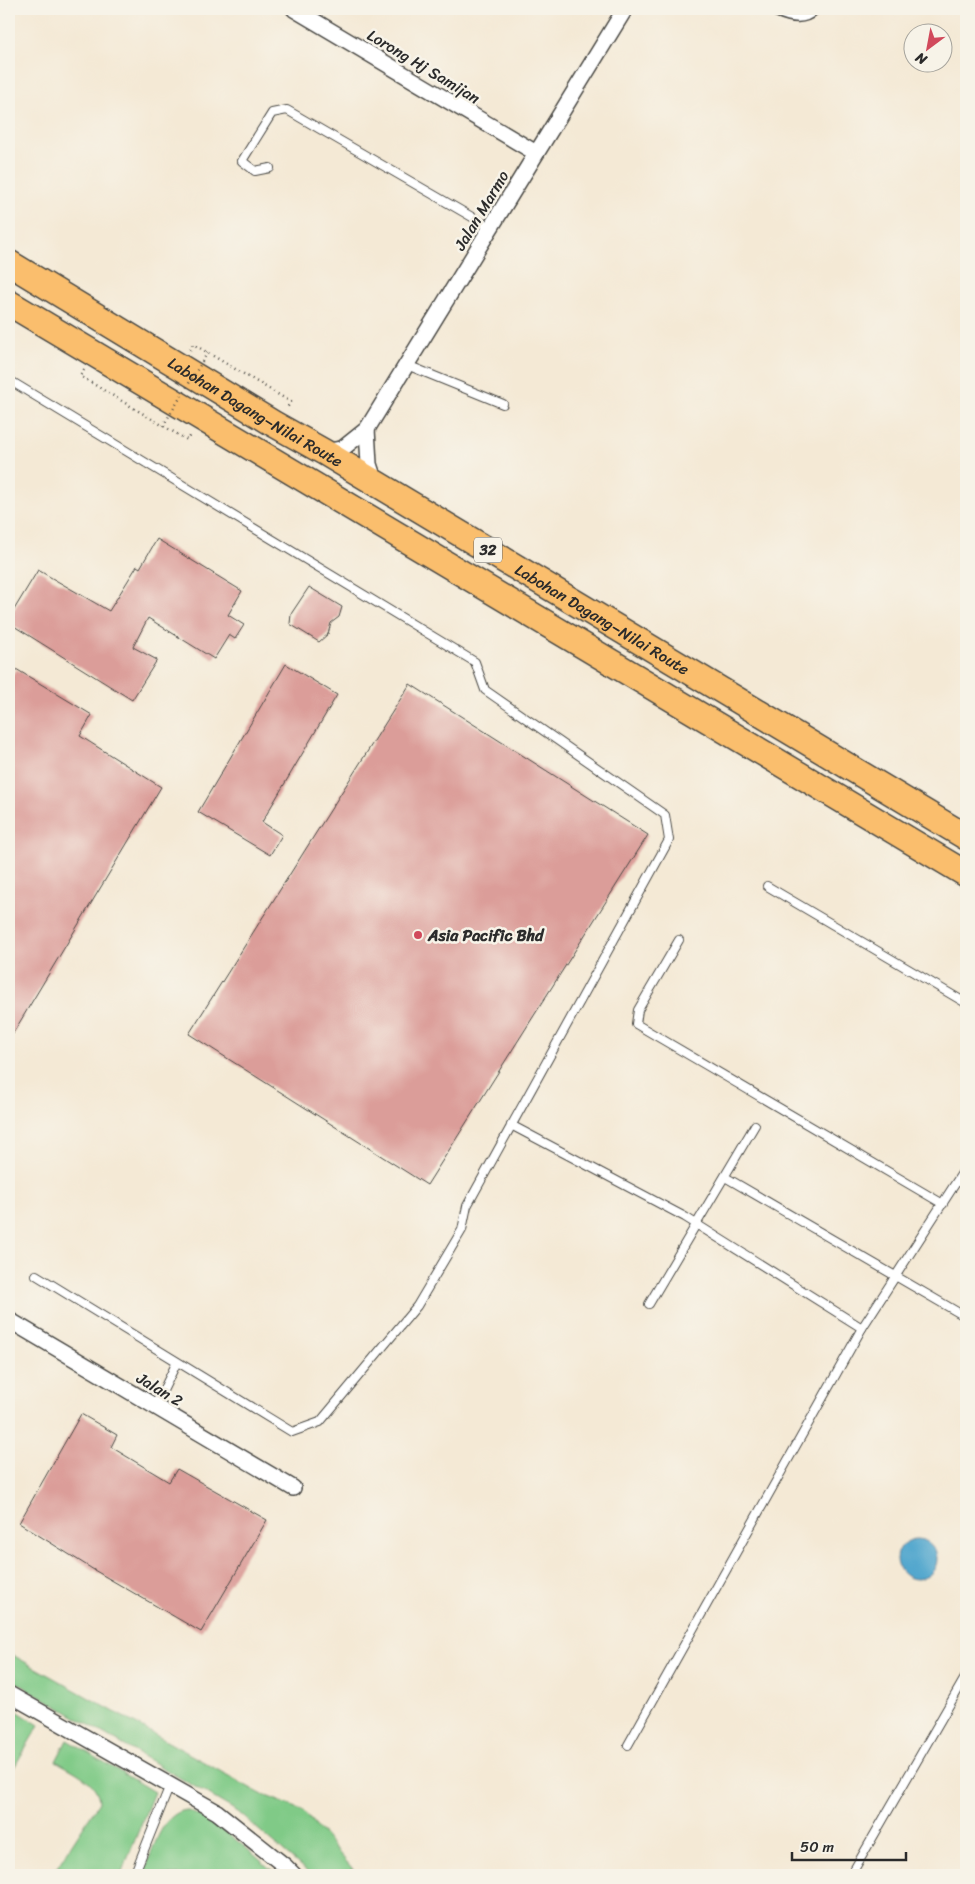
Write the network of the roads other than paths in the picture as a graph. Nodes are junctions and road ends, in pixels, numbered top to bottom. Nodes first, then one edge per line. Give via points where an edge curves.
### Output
1 (294, 9) edge
2 (625, 9) edge
3 (778, 9) edge
4 (811, 9) edge
5 (536, 153) junction
6 (270, 168) dead end
7 (490, 228) junction
8 (9, 263) edge
9 (9, 303) edge
10 (407, 364) junction
11 (9, 380) edge
12 (503, 404) dead end
13 (367, 429) junction
14 (324, 452) junction
15 (375, 482) junction
16 (940, 821) junction
17 (966, 824) edge
18 (966, 836) edge
19 (966, 874) edge
20 (767, 886) dead end
21 (679, 940) dead end
22 (966, 1003) edge
23 (511, 1125) junction
24 (755, 1125) dead end
25 (966, 1167) edge
26 (725, 1177) junction
27 (943, 1204) junction
28 (698, 1225) junction
29 (36, 1275) dead end
30 (896, 1276) junction
31 (649, 1304) dead end
32 (966, 1317) edge
33 (9, 1320) edge
34 (862, 1328) junction
35 (177, 1362) junction
36 (155, 1406) junction
37 (293, 1488) dead end
38 (966, 1676) edge
39 (9, 1694) edge
40 (628, 1745) dead end
41 (170, 1785) junction
42 (134, 1875) edge
43 (294, 1875) edge
44 (851, 1875) edge

1 - 5 street, Lorong Hj Samijan
2 - 5 street, Jalan Marmo
3 - 4 street via 806,14
5 - 7 street, Jalan Marmo
6 - 7 lane via 255,171 242,161 272,113 287,110
7 - 10 street, Jalan Marmo
8 - 14 main road, Labohan Dagang–Nilai Route / 32
9 - 19 main road, Labohan Dagang–Nilai Route / 32
10 - 12 lane
10 - 13 street, Jalan Marmo
11 - 23 lane via 475,662 485,690 665,815 669,840
13 - 14 street, Jalan Marmo via 342,449
13 - 15 street via 369,464
14 - 15 main road, Labohan Dagang–Nilai Route / 32
15 - 16 main road, Labohan Dagang–Nilai Route / 32
16 - 17 street
16 - 18 main road, Labohan Dagang–Nilai Route / 32
20 - 22 lane
21 - 27 lane via 638,1010 636,1024
23 - 28 lane
23 - 35 lane via 467,1206 462,1230 417,1306 320,1422 292,1432
24 - 26 lane
25 - 27 lane
26 - 28 lane
26 - 30 lane
27 - 30 lane
28 - 31 lane
28 - 34 lane
29 - 35 lane
30 - 32 lane
30 - 34 lane
33 - 36 street, Jalan 2
34 - 40 lane
35 - 36 lane
36 - 37 street, Jalan 2
38 - 44 lane
39 - 41 street
41 - 42 lane
41 - 43 street via 217,1812

